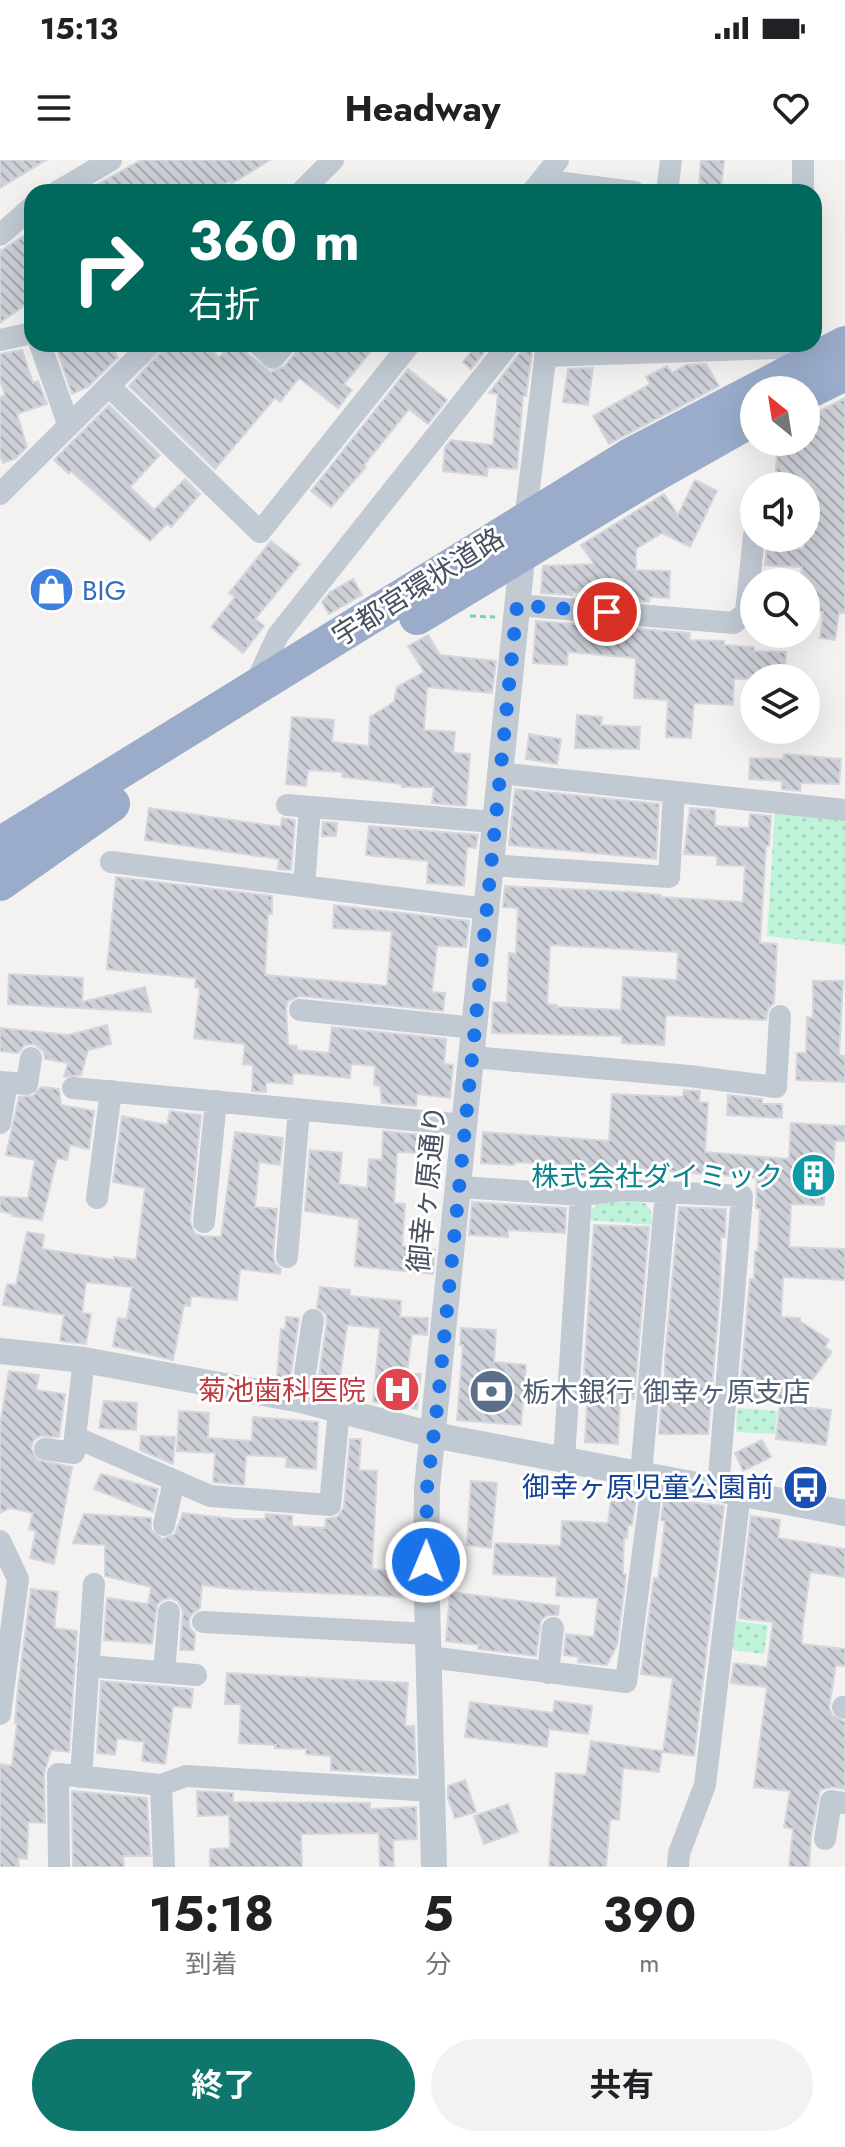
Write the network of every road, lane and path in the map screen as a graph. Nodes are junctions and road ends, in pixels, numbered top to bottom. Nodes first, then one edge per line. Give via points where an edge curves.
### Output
1 (111, 160) edge
2 (333, 160) edge
3 (558, 160) edge
4 (671, 160) edge
5 (803, 160) edge
6 (565, 178) edge
7 (70, 184) edge
8 (309, 184) edge
9 (538, 184) edge
10 (595, 184) edge
11 (668, 184) edge
12 (803, 184) edge
13 (24, 214) edge
14 (0, 235) edge
15 (24, 335) edge
16 (0, 340) edge
17 (845, 344) edge
18 (43, 352) edge
19 (143, 352) edge
20 (404, 352) edge
21 (503, 352) edge
22 (546, 352) edge
23 (593, 352) edge
24 (806, 361) edge
25 (845, 373) edge
26 (109, 386) junction
27 (69, 426) junction
28 (740, 426) edge
29 (0, 494) edge
30 (524, 536) junction
31 (752, 552) edge
32 (467, 609) dead end
33 (508, 611) junction
34 (254, 688) junction
35 (499, 773) junction
36 (108, 792) junction
37 (674, 792) junction
38 (845, 810) edge
39 (494, 822) junction
40 (0, 839) edge
41 (0, 845) edge
42 (111, 862) dead end
43 (490, 865) junction
44 (0, 873) edge
45 (0, 883) edge
46 (304, 886) junction
47 (486, 909) junction
48 (300, 1010) dead end
49 (780, 1016) dead end
50 (475, 1028) junction
51 (472, 1057) junction
52 (31, 1058) dead end
53 (3, 1082) edge
54 (73, 1088) dead end
55 (111, 1091) junction
56 (216, 1101) junction
57 (299, 1109) junction
58 (0, 1123) edge
59 (465, 1125) junction
60 (459, 1187) junction
61 (666, 1192) junction
62 (581, 1195) junction
63 (97, 1198) dead end
64 (204, 1222) dead end
65 (287, 1257) dead end
66 (313, 1320) dead end
67 (0, 1351) edge
68 (84, 1360) junction
69 (301, 1400) junction
70 (339, 1410) junction
71 (433, 1435) junction
72 (75, 1437) junction
73 (45, 1449) dead end
74 (564, 1459) junction
75 (647, 1475) junction
76 (174, 1481) junction
77 (729, 1491) junction
78 (845, 1513) edge
79 (164, 1525) dead end
80 (0, 1541) edge
81 (94, 1584) dead end
82 (169, 1612) dead end
83 (203, 1622) dead end
84 (553, 1628) dead end
85 (428, 1646) junction
86 (88, 1666) junction
87 (164, 1672) junction
88 (548, 1673) junction
89 (196, 1675) dead end
90 (0, 1714) edge
91 (81, 1777) junction
92 (161, 1785) junction
93 (433, 1791) junction
94 (845, 1803) edge
95 (825, 1839) dead end
96 (59, 1867) edge
97 (164, 1867) edge
98 (434, 1867) edge
99 (678, 1867) edge

1 - 7 street
2 - 8 street
3 - 9 street
4 - 11 street
5 - 12 street
6 - 10 street
13 - 14 street
15 - 16 street
17 - 24 highway, 宇都宮環状道路
18 - 27 street
19 - 26 street
20 - 26 street via 260,532
21 - 34 street via 278,635
22 - 30 street
23 - 24 street
24 - 25 highway, 宇都宮環状道路
24 - 30 highway, 宇都宮環状道路 via 630,456
26 - 27 street
27 - 29 street
28 - 30 highway, 宇都宮環状道路 via 644,480
30 - 33 street, 御幸ヶ原通り
30 - 34 highway, 宇都宮環状道路
30 - 36 highway, 宇都宮環状道路
31 - 33 street via 746,612 734,623
32 - 33 path via 466,616
33 - 35 street, 御幸ヶ原通り
34 - 36 highway, 宇都宮環状道路
35 - 37 street
35 - 39 street, 御幸ヶ原通り
36 - 40 highway
36 - 41 highway, 宇都宮環状道路
36 - 44 highway, 宇都宮環状道路
36 - 45 highway
37 - 38 street
37 - 43 street via 669,877
39 - 43 street, 御幸ヶ原通り
39 - 46 street via 298,806
42 - 46 street
43 - 47 street, 御幸ヶ原通り
46 - 47 street
47 - 50 street, 御幸ヶ原通り
48 - 50 street
49 - 51 street via 776,1087
50 - 51 street, 御幸ヶ原通り
51 - 59 street, 御幸ヶ原通り
52 - 53 street via 27,1084
53 - 58 street
54 - 55 street
55 - 56 street
55 - 63 street
56 - 57 street
56 - 64 street
57 - 59 street
57 - 65 street
59 - 60 street, 御幸ヶ原通り
60 - 62 street
60 - 71 street, 御幸ヶ原通り
61 - 62 street
61 - 75 street
61 - 77 street via 742,1196
62 - 74 street
66 - 69 street
67 - 68 street
68 - 69 street
68 - 72 street
69 - 70 street
70 - 71 street
70 - 76 street via 330,1505 210,1496
71 - 74 street
71 - 85 street, 御幸ヶ原通り via 427,1488
72 - 73 street via 74,1453
72 - 76 street
74 - 75 street
75 - 77 street
75 - 88 street via 626,1682
76 - 79 street
77 - 78 street
77 - 99 street via 705,1785
80 - 90 street via 18,1579
81 - 86 street
82 - 87 street
83 - 85 street
84 - 88 street
85 - 88 street
85 - 93 street, 御幸ヶ原通り
86 - 87 street
86 - 91 street
87 - 89 street
91 - 92 street
91 - 96 street via 58,1774
92 - 93 street via 186,1776
92 - 97 street
93 - 98 street, 御幸ヶ原通り
94 - 95 street via 831,1801

